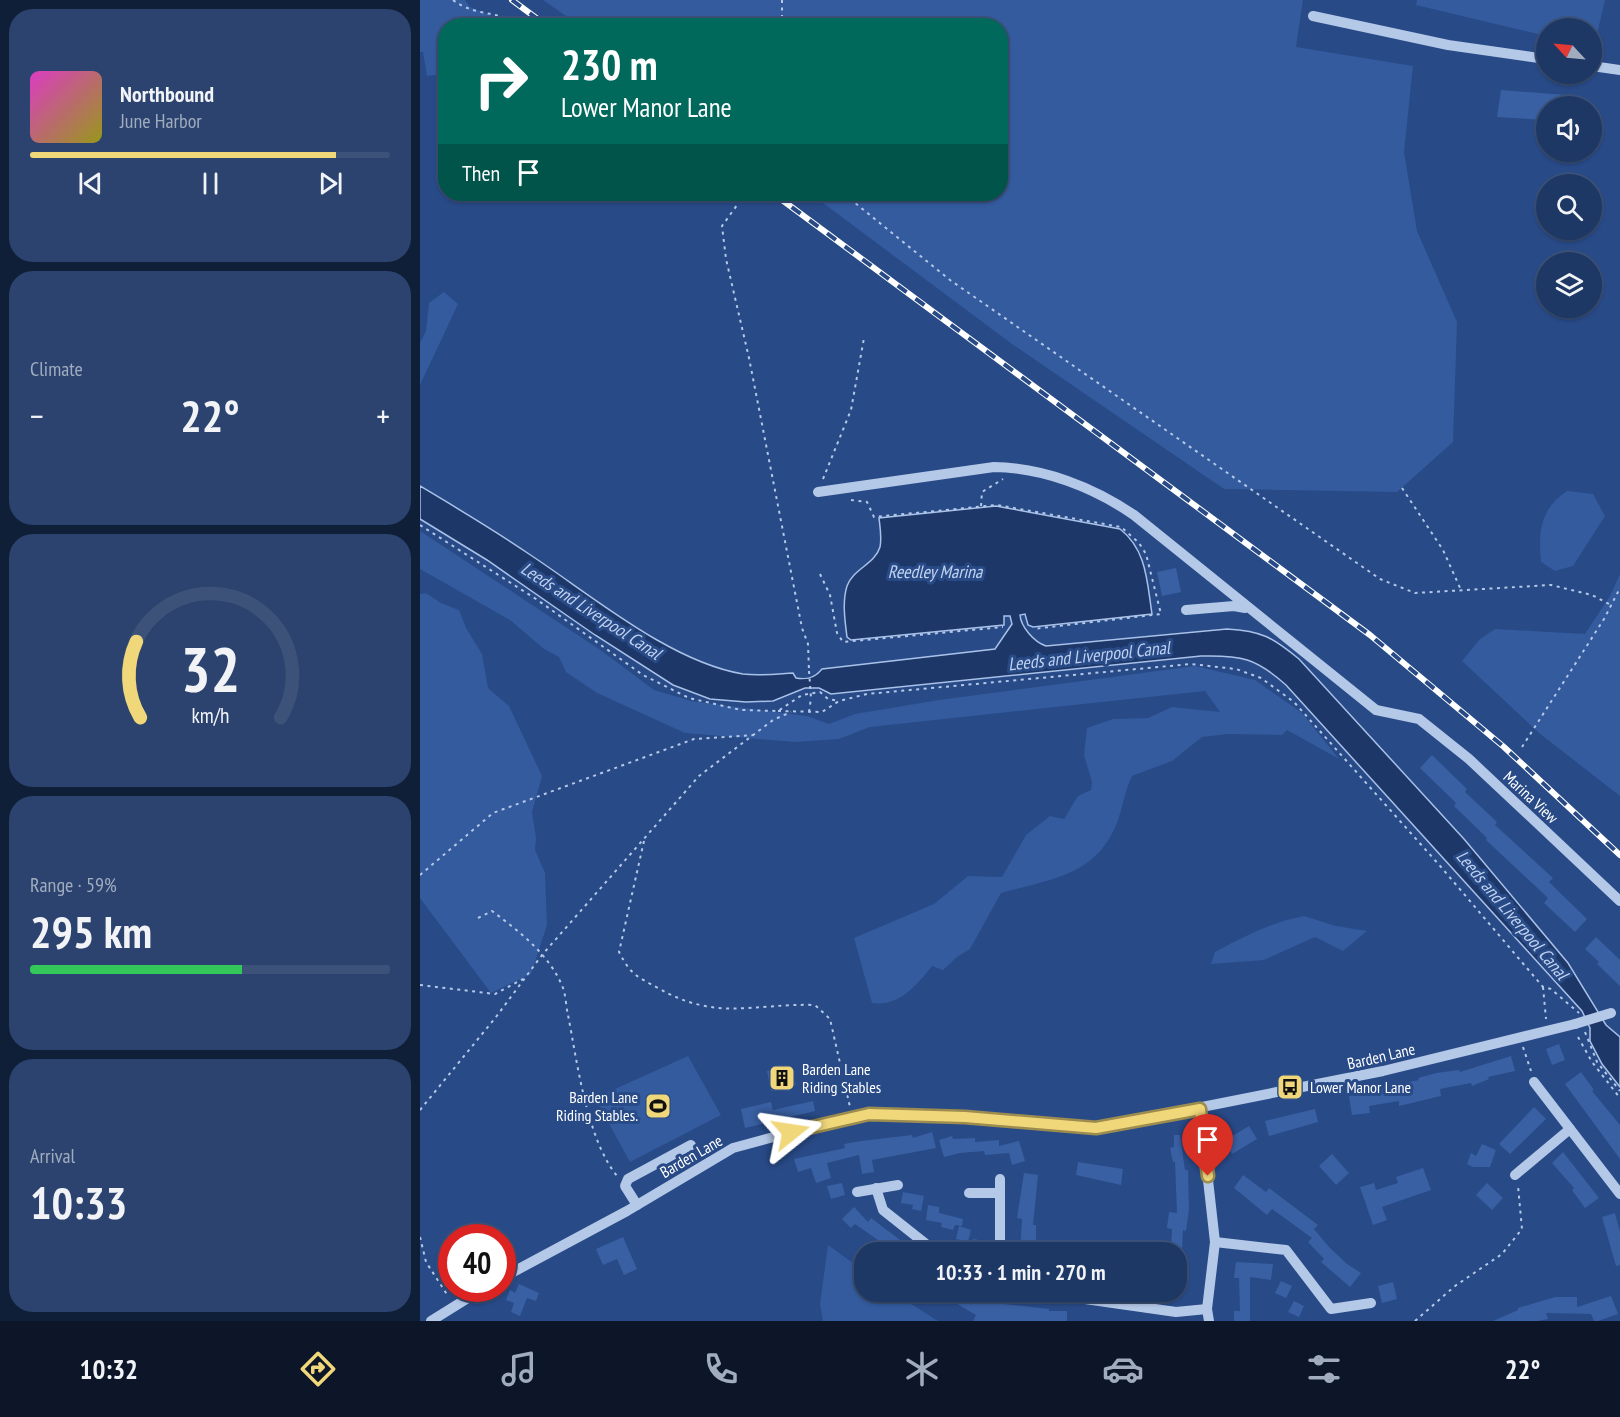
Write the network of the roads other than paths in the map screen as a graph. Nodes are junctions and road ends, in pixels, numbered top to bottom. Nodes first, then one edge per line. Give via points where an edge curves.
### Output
1 (1314, 16) dead end
2 (1536, 58) edge
3 (1602, 67) edge
4 (1620, 70) edge
5 (820, 487) road end
6 (1248, 609) junction
7 (1186, 610) dead end
8 (1620, 901) edge
9 (1616, 1012) edge
10 (1534, 1082) road end
11 (1200, 1109) junction
12 (1570, 1129) junction
13 (691, 1146) dead end
14 (1515, 1175) road end
15 (1000, 1179) dead end
16 (898, 1185) dead end
17 (876, 1188) junction
18 (857, 1192) dead end
19 (969, 1193) dead end
20 (1000, 1193) junction
21 (1620, 1194) edge
22 (637, 1205) junction
23 (923, 1242) edge
24 (1000, 1242) edge
25 (1215, 1242) junction
26 (516, 1270) edge
27 (461, 1302) edge
28 (1106, 1302) edge
29 (1371, 1303) dead end
30 (1207, 1309) junction
31 (431, 1321) edge
32 (1209, 1321) edge

1 - 2 street via 1448,45
3 - 4 street
5 - 6 street via 994,467 1059,478 1105,496 1134,515
6 - 7 street via 1234,606
6 - 8 street, Marina View via 1376,710 1419,718 1469,759
9 - 11 street, Barden Lane, bridge via 1383,1071
10 - 12 street
11 - 22 street, Barden Lane via 1096,1128 869,1114 733,1148
11 - 25 street
12 - 14 street
12 - 21 street
13 - 22 street via 627,1179 626,1186
15 - 20 street
16 - 17 street
17 - 18 street
17 - 23 street via 883,1210
19 - 20 street
20 - 24 street
22 - 26 street, Barden Lane
25 - 29 street via 1286,1250 1331,1309
25 - 30 street
27 - 31 street
28 - 30 street via 1176,1312
30 - 32 street

